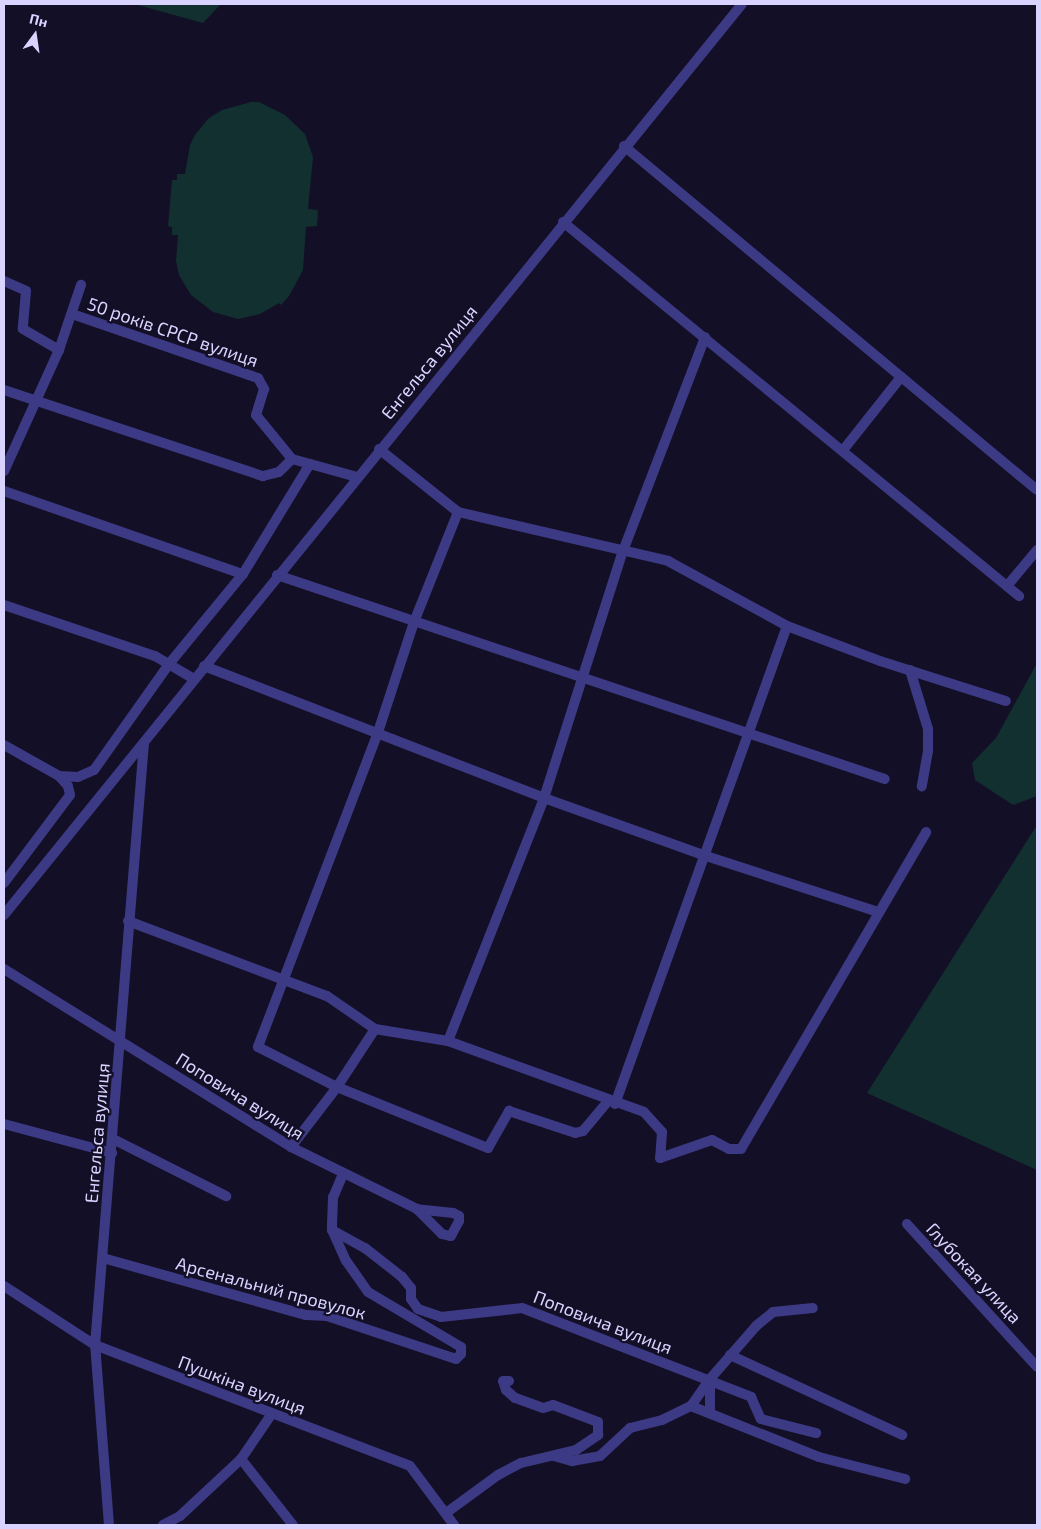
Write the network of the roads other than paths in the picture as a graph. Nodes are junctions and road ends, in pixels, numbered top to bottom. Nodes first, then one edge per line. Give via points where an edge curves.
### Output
1 (742, 4) edge
2 (624, 146) junction
3 (563, 222) junction
4 (4, 281) edge
5 (81, 285) dead end
6 (72, 314) junction
7 (705, 337) junction
8 (59, 350) junction
9 (901, 377) junction
10 (4, 390) edge
11 (37, 403) junction
12 (379, 449) junction
13 (844, 449) junction
14 (292, 459) junction
15 (310, 464) junction
16 (4, 471) edge
17 (357, 477) junction
18 (1037, 490) edge
19 (4, 492) edge
20 (458, 512) junction
21 (1037, 550) edge
22 (623, 551) junction
23 (243, 574) junction
24 (277, 575) junction
25 (1007, 586) junction
26 (1019, 596) dead end
27 (4, 605) edge
28 (414, 622) junction
29 (787, 626) junction
30 (169, 664) junction
31 (204, 666) junction
32 (910, 670) junction
33 (585, 677) junction
34 (194, 679) junction
35 (1006, 700) dead end
36 (749, 734) junction
37 (377, 735) junction
38 (144, 744) junction
39 (4, 745) edge
40 (59, 776) junction
41 (885, 779) dead end
42 (922, 786) dead end
43 (544, 798) junction
44 (926, 832) dead end
45 (706, 856) junction
46 (4, 883) edge
47 (878, 912) junction
48 (4, 915) edge
49 (128, 921) junction
50 (4, 969) edge
51 (285, 980) junction
52 (375, 1029) junction
53 (448, 1041) junction
54 (121, 1042) junction
55 (337, 1087) junction
56 (612, 1102) junction
57 (4, 1124) edge
58 (113, 1139) junction
59 (291, 1147) junction
60 (112, 1153) junction
61 (344, 1174) junction
62 (226, 1196) dead end
63 (418, 1209) dead end
64 (906, 1224) dead end
65 (332, 1230) junction
66 (103, 1258) junction
67 (4, 1286) edge
68 (814, 1308) dead end
69 (95, 1346) junction
70 (730, 1355) junction
71 (1037, 1366) edge
72 (710, 1379) junction
73 (509, 1381) dead end
74 (691, 1406) junction
75 (710, 1412) junction
76 (271, 1415) junction
77 (816, 1433) dead end
78 (902, 1435) dead end
79 (550, 1456) junction
80 (241, 1459) junction
81 (905, 1479) dead end
82 (446, 1513) junction
83 (109, 1525) edge
84 (162, 1525) edge
85 (293, 1525) edge
86 (454, 1525) edge

1 - 2 street, Енгельса вулиця
2 - 3 street, Енгельса вулиця
2 - 9 street
3 - 7 street
3 - 12 street, Енгельса вулиця
4 - 8 street via 26,291 23,329
5 - 6 street
6 - 8 street
6 - 14 street, 50 років СРСР вулиця via 258,378 264,389 256,415
7 - 13 street
7 - 22 street
8 - 11 street
9 - 13 street
9 - 18 street
10 - 11 street
11 - 14 street via 263,476 278,472
11 - 16 street
12 - 17 street, Енгельса вулиця
12 - 20 street
13 - 25 street
14 - 15 street
15 - 17 street
15 - 23 street
17 - 24 street, Енгельса вулиця
19 - 23 street
20 - 22 street
20 - 28 street
21 - 25 street
22 - 29 street via 668,561
22 - 33 street
23 - 30 street
24 - 28 street
24 - 31 street, Енгельса вулиця
25 - 26 street
27 - 30 street via 155,656
28 - 33 street
28 - 37 street
29 - 32 street
29 - 36 street
30 - 34 street
30 - 40 street via 94,770 78,777
31 - 34 street, Енгельса вулиця
31 - 37 street
32 - 35 street
32 - 42 street via 928,729
33 - 36 street
33 - 43 street
34 - 38 street, Енгельса вулиця
36 - 41 street
36 - 45 street
37 - 43 street
37 - 51 street
38 - 48 street, Енгельса вулиця
38 - 49 street, Енгельса вулиця
39 - 40 street
40 - 46 street via 68,786 70,795
43 - 45 street
43 - 53 street
44 - 47 street
45 - 47 street
45 - 56 street
47 - 56 street via 741,1149 729,1149 712,1140 660,1158 662,1132 644,1112
49 - 51 street
49 - 54 street, Енгельса вулиця
50 - 54 street, Поповича вулиця
51 - 52 street via 327,996
51 - 55 street via 258,1047
52 - 53 street
52 - 55 street
53 - 56 street
54 - 58 street, Енгельса вулиця
54 - 59 street, Поповича вулиця
55 - 56 street via 488,1148 509,1111 575,1133 583,1131
55 - 59 street
57 - 60 street
58 - 60 street, Енгельса вулиця
58 - 62 street
59 - 61 street, Поповича вулиця
60 - 66 street, Енгельса вулиця
61 - 63 street, Поповича вулиця
61 - 65 street via 333,1197
64 - 71 street, Глубокая улица
65 - 66 street, Арсенальний провулок via 346,1262 368,1292 461,1347 460,1354 456,1358 327,1316 306,1315
65 - 72 street, Поповича вулиця via 365,1248 402,1277 411,1288 411,1299 418,1308 441,1318 522,1308
66 - 69 street, Енгельса вулиця
67 - 69 street, Пушкіна вулиця
68 - 70 street via 773,1312
69 - 76 street, Пушкіна вулиця
69 - 83 street, Енгельса вулиця
70 - 72 street
70 - 78 street
72 - 74 street
72 - 75 street
72 - 77 street, Поповича вулиця via 751,1397 761,1419
73 - 79 street via 502,1381 515,1398 543,1408 553,1405 586,1416 600,1425 598,1435 585,1446
74 - 75 street
74 - 79 street via 662,1420 630,1428 600,1456 572,1460
75 - 81 street via 819,1457
76 - 80 street
76 - 82 street, Пушкіна вулиця via 343,1438 410,1466
79 - 82 street via 521,1463 498,1475
80 - 84 street via 180,1516
80 - 85 street
82 - 86 street, Пушкіна вулиця

